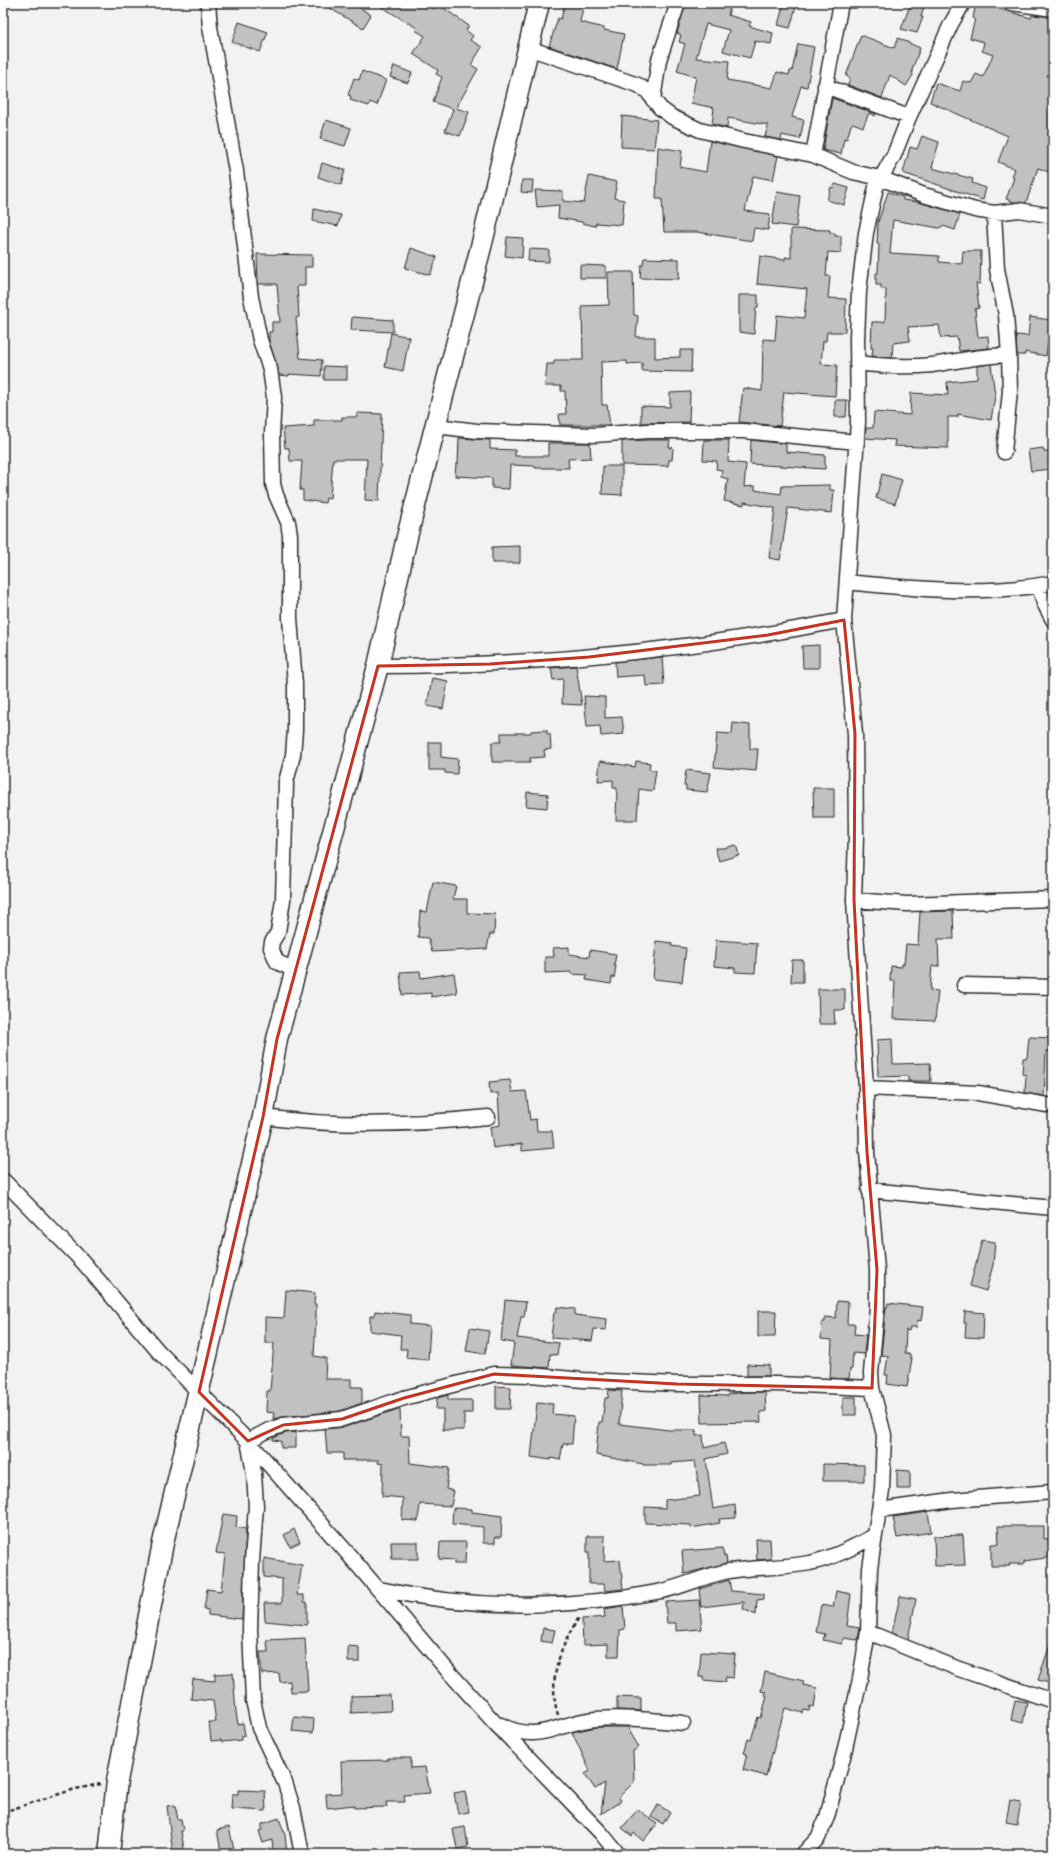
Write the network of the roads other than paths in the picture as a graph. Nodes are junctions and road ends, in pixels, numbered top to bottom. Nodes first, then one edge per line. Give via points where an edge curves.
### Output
1 (208, 3) edge
2 (539, 3) edge
3 (678, 3) edge
4 (841, 3) edge
5 (963, 3) edge
6 (1011, 3) edge
7 (1053, 9) edge
8 (528, 48) junction
9 (825, 86) junction
10 (653, 100) junction
11 (909, 117) junction
12 (813, 155) junction
13 (880, 178) junction
14 (994, 214) junction
15 (1053, 216) edge
16 (1009, 355) junction
17 (857, 363) junction
18 (436, 426) junction
19 (857, 442) junction
20 (1004, 452) dead end
21 (847, 582) junction
22 (1053, 584) edge
23 (1039, 586) junction
24 (844, 620) junction
25 (1053, 620) edge
26 (378, 666) junction
27 (1053, 899) edge
28 (854, 900) junction
29 (295, 970) junction
30 (964, 985) dead end
31 (1053, 987) edge
32 (866, 1088) junction
33 (1053, 1106) edge
34 (488, 1117) dead end
35 (263, 1118) junction
36 (3, 1180) edge
37 (869, 1190) junction
38 (1053, 1208) edge
39 (872, 1388) junction
40 (199, 1392) junction
41 (248, 1441) junction
42 (1053, 1492) edge
43 (879, 1510) junction
44 (874, 1536) junction
45 (379, 1589) junction
46 (868, 1632) junction
47 (1053, 1701) edge
48 (495, 1722) junction
49 (683, 1722) dead end
50 (110, 1854) edge
51 (302, 1854) edge
52 (618, 1854) edge
53 (803, 1854) edge

1 - 29 street via 236,171 254,315 274,392 273,484 285,512 290,535 290,618 295,684 295,730 293,755 286,782 283,900 278,932 271,948 277,962
2 - 8 main road
3 - 10 street via 659,60
4 - 9 street
5 - 11 street
6 - 7 street
8 - 10 street via 638,85 647,91
8 - 18 main road
9 - 11 street
9 - 12 street
10 - 12 street via 672,118 700,130
11 - 13 street via 894,155
12 - 13 street via 853,172
13 - 14 street via 943,201
13 - 17 street via 870,211 862,259
14 - 15 street via 1019,210
14 - 16 street via 996,270 1006,315
16 - 17 street via 982,356 930,365 892,366
16 - 20 street via 1010,391
17 - 19 street
18 - 19 street via 477,431 594,436 648,431 744,431
18 - 26 main road via 407,537
19 - 21 street
21 - 23 street via 959,591
21 - 24 street
22 - 23 street
23 - 25 street
24 - 26 street via 768,635 589,657 490,664
24 - 28 street via 855,734
26 - 29 main road
27 - 28 street via 924,904
28 - 32 street
29 - 35 main road via 277,1039
30 - 31 street
32 - 33 street via 972,1092
32 - 37 street
34 - 35 street via 432,1122 373,1123
35 - 40 main road
36 - 40 street via 83,1262 158,1351
37 - 38 street
37 - 39 street via 877,1270
39 - 41 street via 777,1384 677,1384 494,1374 404,1398 342,1419 283,1425
39 - 43 street via 884,1435
40 - 41 street
40 - 50 main road via 163,1543 117,1781
41 - 45 street
41 - 51 street via 256,1500 250,1630 253,1700 259,1728 293,1808
42 - 43 street via 960,1499
43 - 44 street
44 - 45 street via 831,1557 810,1563 728,1572 664,1591 589,1601 498,1605
44 - 46 street
45 - 48 street
46 - 47 street via 959,1669
46 - 53 street via 844,1753 827,1818 818,1838
48 - 49 street via 513,1731 528,1734 596,1719
48 - 52 street via 602,1833

